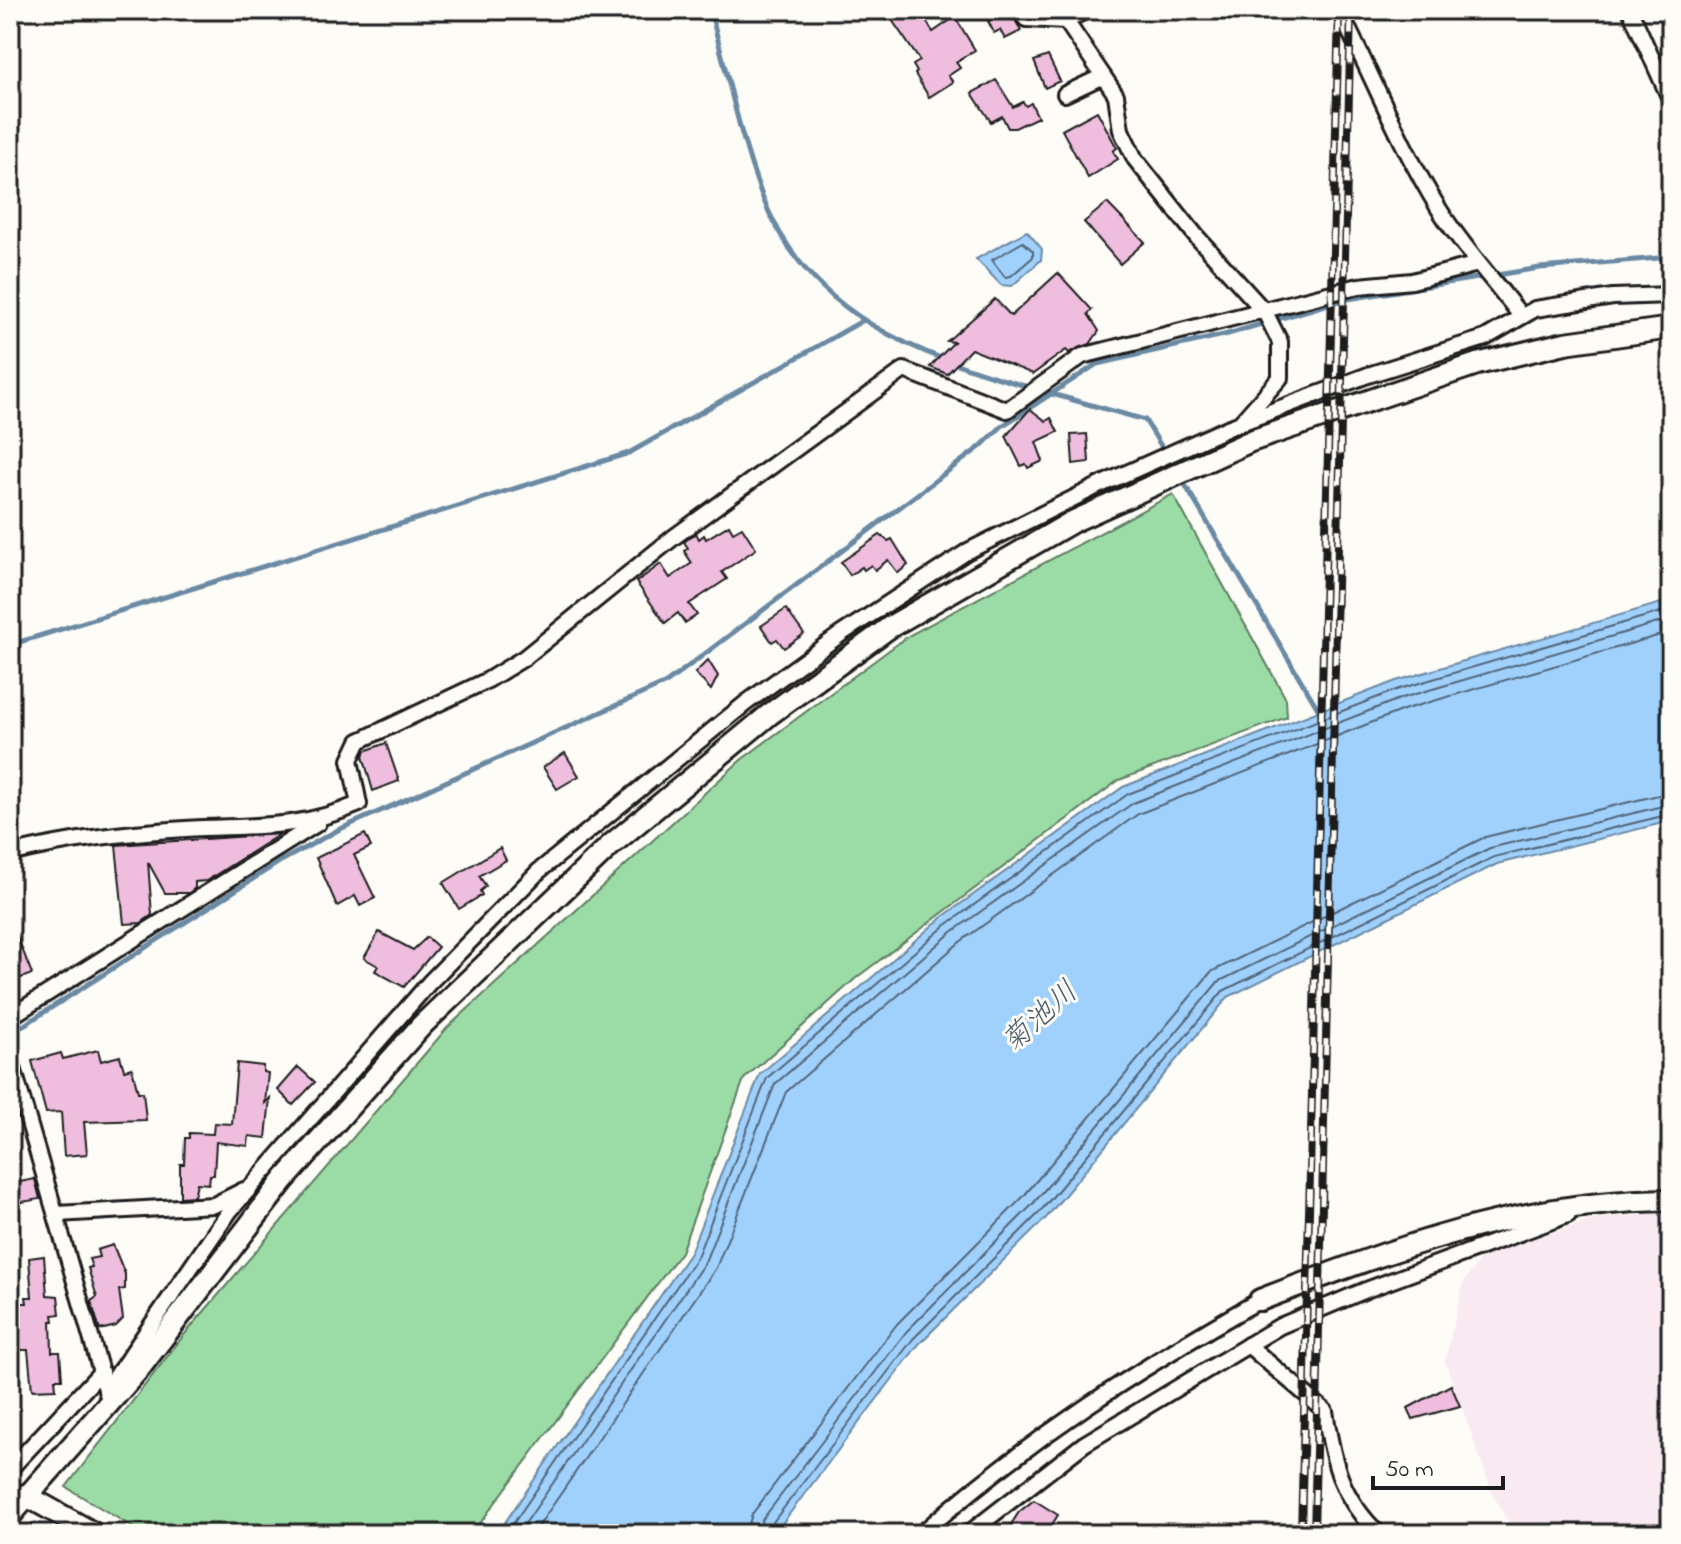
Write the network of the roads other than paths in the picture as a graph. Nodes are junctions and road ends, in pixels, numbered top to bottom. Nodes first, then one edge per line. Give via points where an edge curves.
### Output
1 (1020, 10) edge
2 (1087, 10) edge
3 (1339, 10) edge
4 (1630, 10) edge
5 (1066, 21) junction
6 (1103, 76) junction
7 (1065, 94) dead end
8 (1671, 101) edge
9 (1481, 266) junction
10 (1671, 295) edge
11 (1613, 297) junction
12 (1671, 306) edge
13 (1265, 312) junction
14 (1521, 316) junction
15 (1671, 328) edge
16 (1240, 423) junction
17 (328, 817) junction
18 (10, 854) edge
19 (10, 1017) edge
20 (10, 1057) edge
21 (253, 1185) junction
22 (1671, 1200) edge
23 (1599, 1204) junction
24 (57, 1214) junction
25 (1260, 1300) joint
26 (1248, 1345) junction
27 (100, 1373) junction
28 (108, 1395) junction
29 (10, 1469) edge
30 (25, 1495) junction
31 (10, 1516) edge
32 (95, 1534) edge
33 (921, 1534) edge
34 (968, 1534) edge
35 (1379, 1534) edge

1 - 5 street via 1026,19
2 - 5 street
3 - 9 street via 1437,206
4 - 8 street
5 - 6 street
6 - 7 street
6 - 13 street via 1116,95 1121,130 1135,159
9 - 13 street via 1359,286
9 - 14 street
10 - 11 street
11 - 12 street
11 - 14 street via 1535,309
13 - 16 street via 1280,342 1280,378
13 - 17 street via 1082,356 1007,410 904,370 674,537 524,658 359,741 350,760 359,804
14 - 16 street via 1485,338
15 - 28 street via 1565,343 1477,364 1251,441 1072,522 890,627 770,714 612,844 422,1025 284,1180 139,1369
16 - 21 street via 968,551 746,703 539,871 429,983
17 - 18 street via 282,827 75,838
17 - 19 street
20 - 24 street
21 - 24 street via 214,1205
21 - 28 street via 192,1262
22 - 23 street
23 - 25 street via 1545,1208 1444,1234
23 - 26 street via 1366,1290
24 - 27 street
25 - 33 street via 1095,1398 982,1480
26 - 34 street via 1084,1444
26 - 35 street via 1325,1411 1334,1465 1357,1513
27 - 28 street
27 - 29 street
28 - 30 street
30 - 31 street
30 - 32 street

